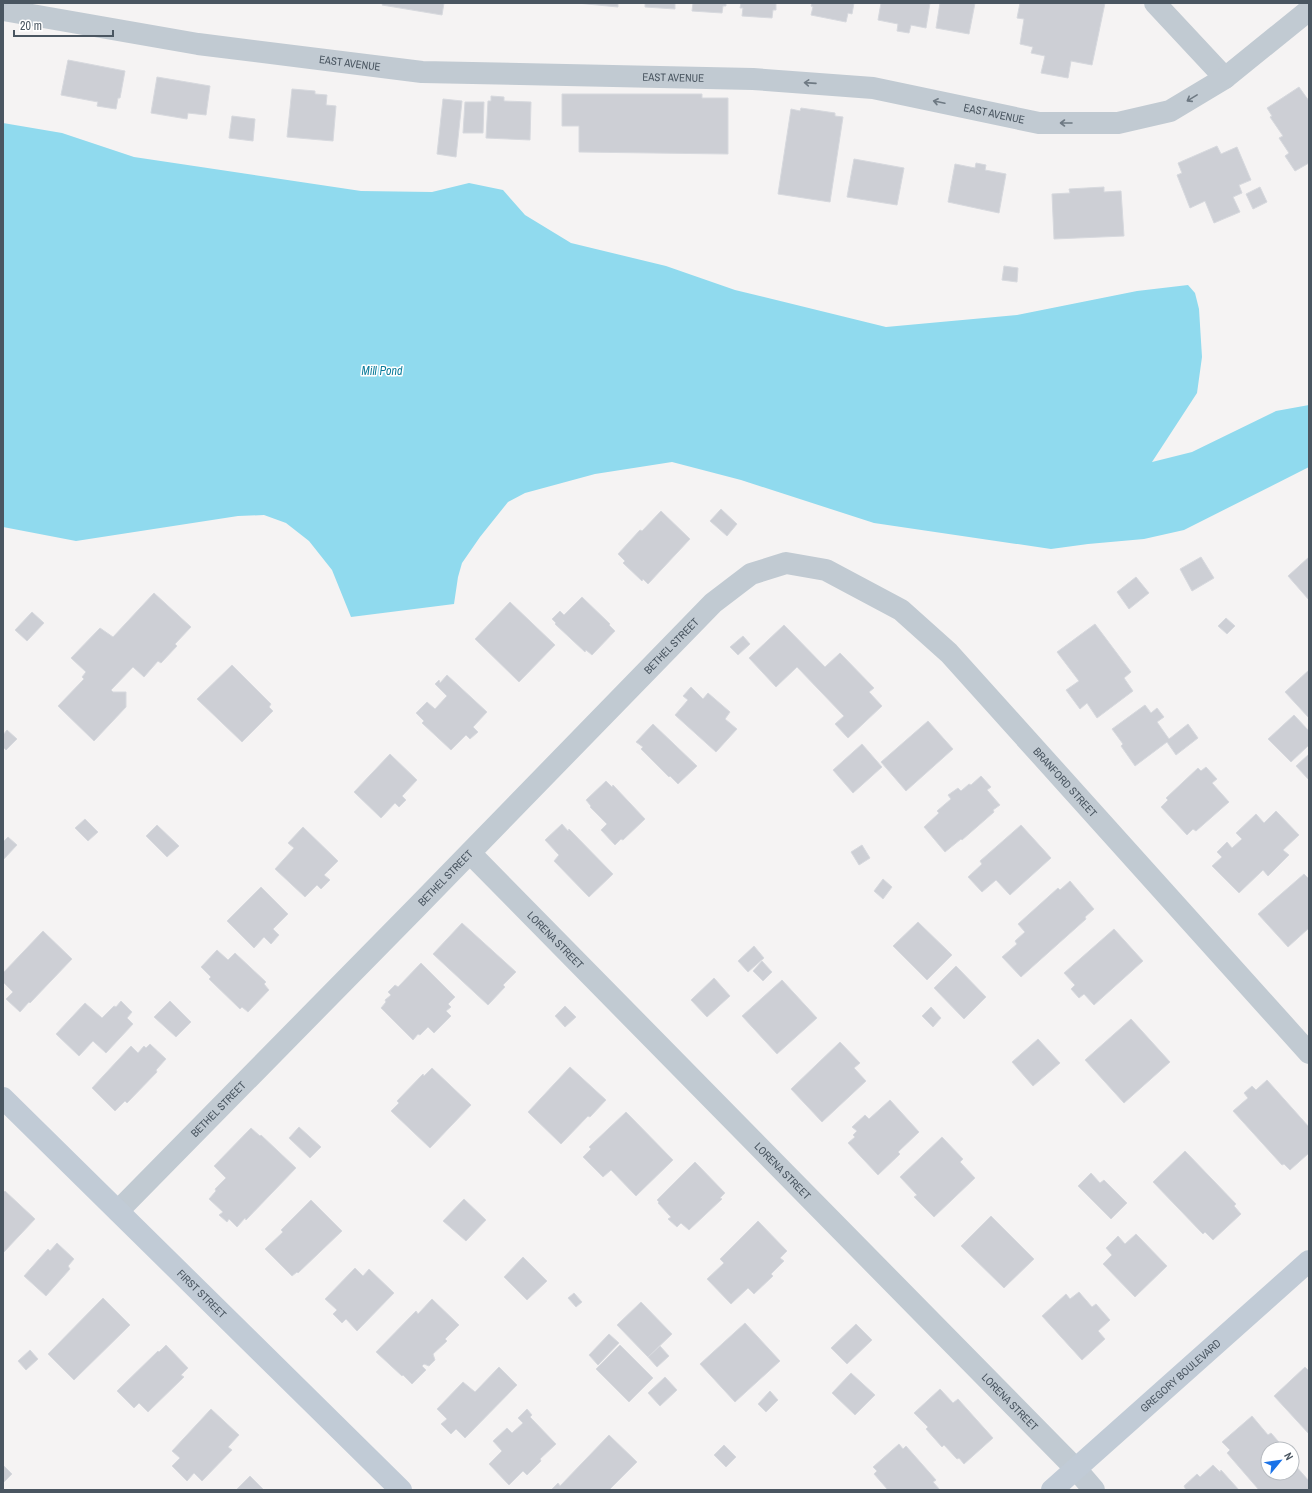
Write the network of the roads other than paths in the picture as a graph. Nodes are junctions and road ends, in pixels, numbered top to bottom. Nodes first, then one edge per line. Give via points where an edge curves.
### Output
1 (1155, 3) edge
2 (3, 10) edge
3 (1309, 10) edge
4 (1225, 78) junction
5 (786, 563) joint
6 (470, 853) junction
7 (1309, 1052) edge
8 (3, 1098) edge
9 (118, 1211) junction
10 (1309, 1261) edge
11 (1076, 1469) junction
12 (401, 1490) edge
13 (1052, 1490) edge
14 (1094, 1490) edge

1 - 4 street
4 -> 2 street, EAST AVENUE via 1170,111 1118,123 1039,123 873,88 753,79 422,72 198,44
3 - 4 street, EAST AVENUE
5 - 6 street, BETHEL STREET via 752,574 713,603
5 - 7 street, BRANFORD STREET via 826,570 901,610 949,653
6 - 9 street, BETHEL STREET
6 - 11 street, LORENA STREET
8 - 9 street, FIRST STREET
9 - 12 street, FIRST STREET
10 - 11 street, GREGORY BOULEVARD
11 - 13 street, GREGORY BOULEVARD
11 - 14 street, LORENA STREET

